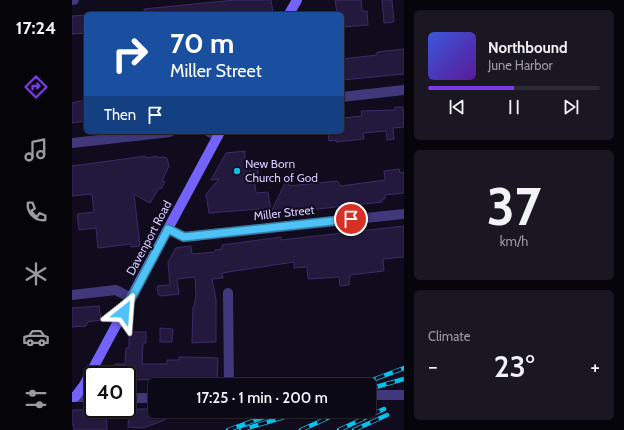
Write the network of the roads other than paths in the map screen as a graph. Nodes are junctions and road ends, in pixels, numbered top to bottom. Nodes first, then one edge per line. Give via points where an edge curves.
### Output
1 (297, 0) edge
2 (290, 12) edge
3 (404, 90) edge
4 (344, 97) edge
5 (150, 134) edge
6 (216, 134) edge
7 (72, 142) edge
8 (404, 214) edge
9 (168, 229) junction
10 (228, 293) dead end
11 (72, 296) edge
12 (131, 298) junction
13 (229, 378) edge
14 (376, 395) edge
15 (404, 395) edge
16 (73, 397) edge
17 (84, 397) edge
18 (136, 398) edge
19 (148, 398) edge

1 - 2 street
3 - 4 street
5 - 7 street
6 - 9 street, Davenport Road
8 - 9 street, Miller Street via 184,237
9 - 12 street, Davenport Road
10 - 13 street
11 - 12 street via 116,290
12 - 16 street, Davenport Road via 84,385
14 - 15 street
16 - 17 street
18 - 19 street

